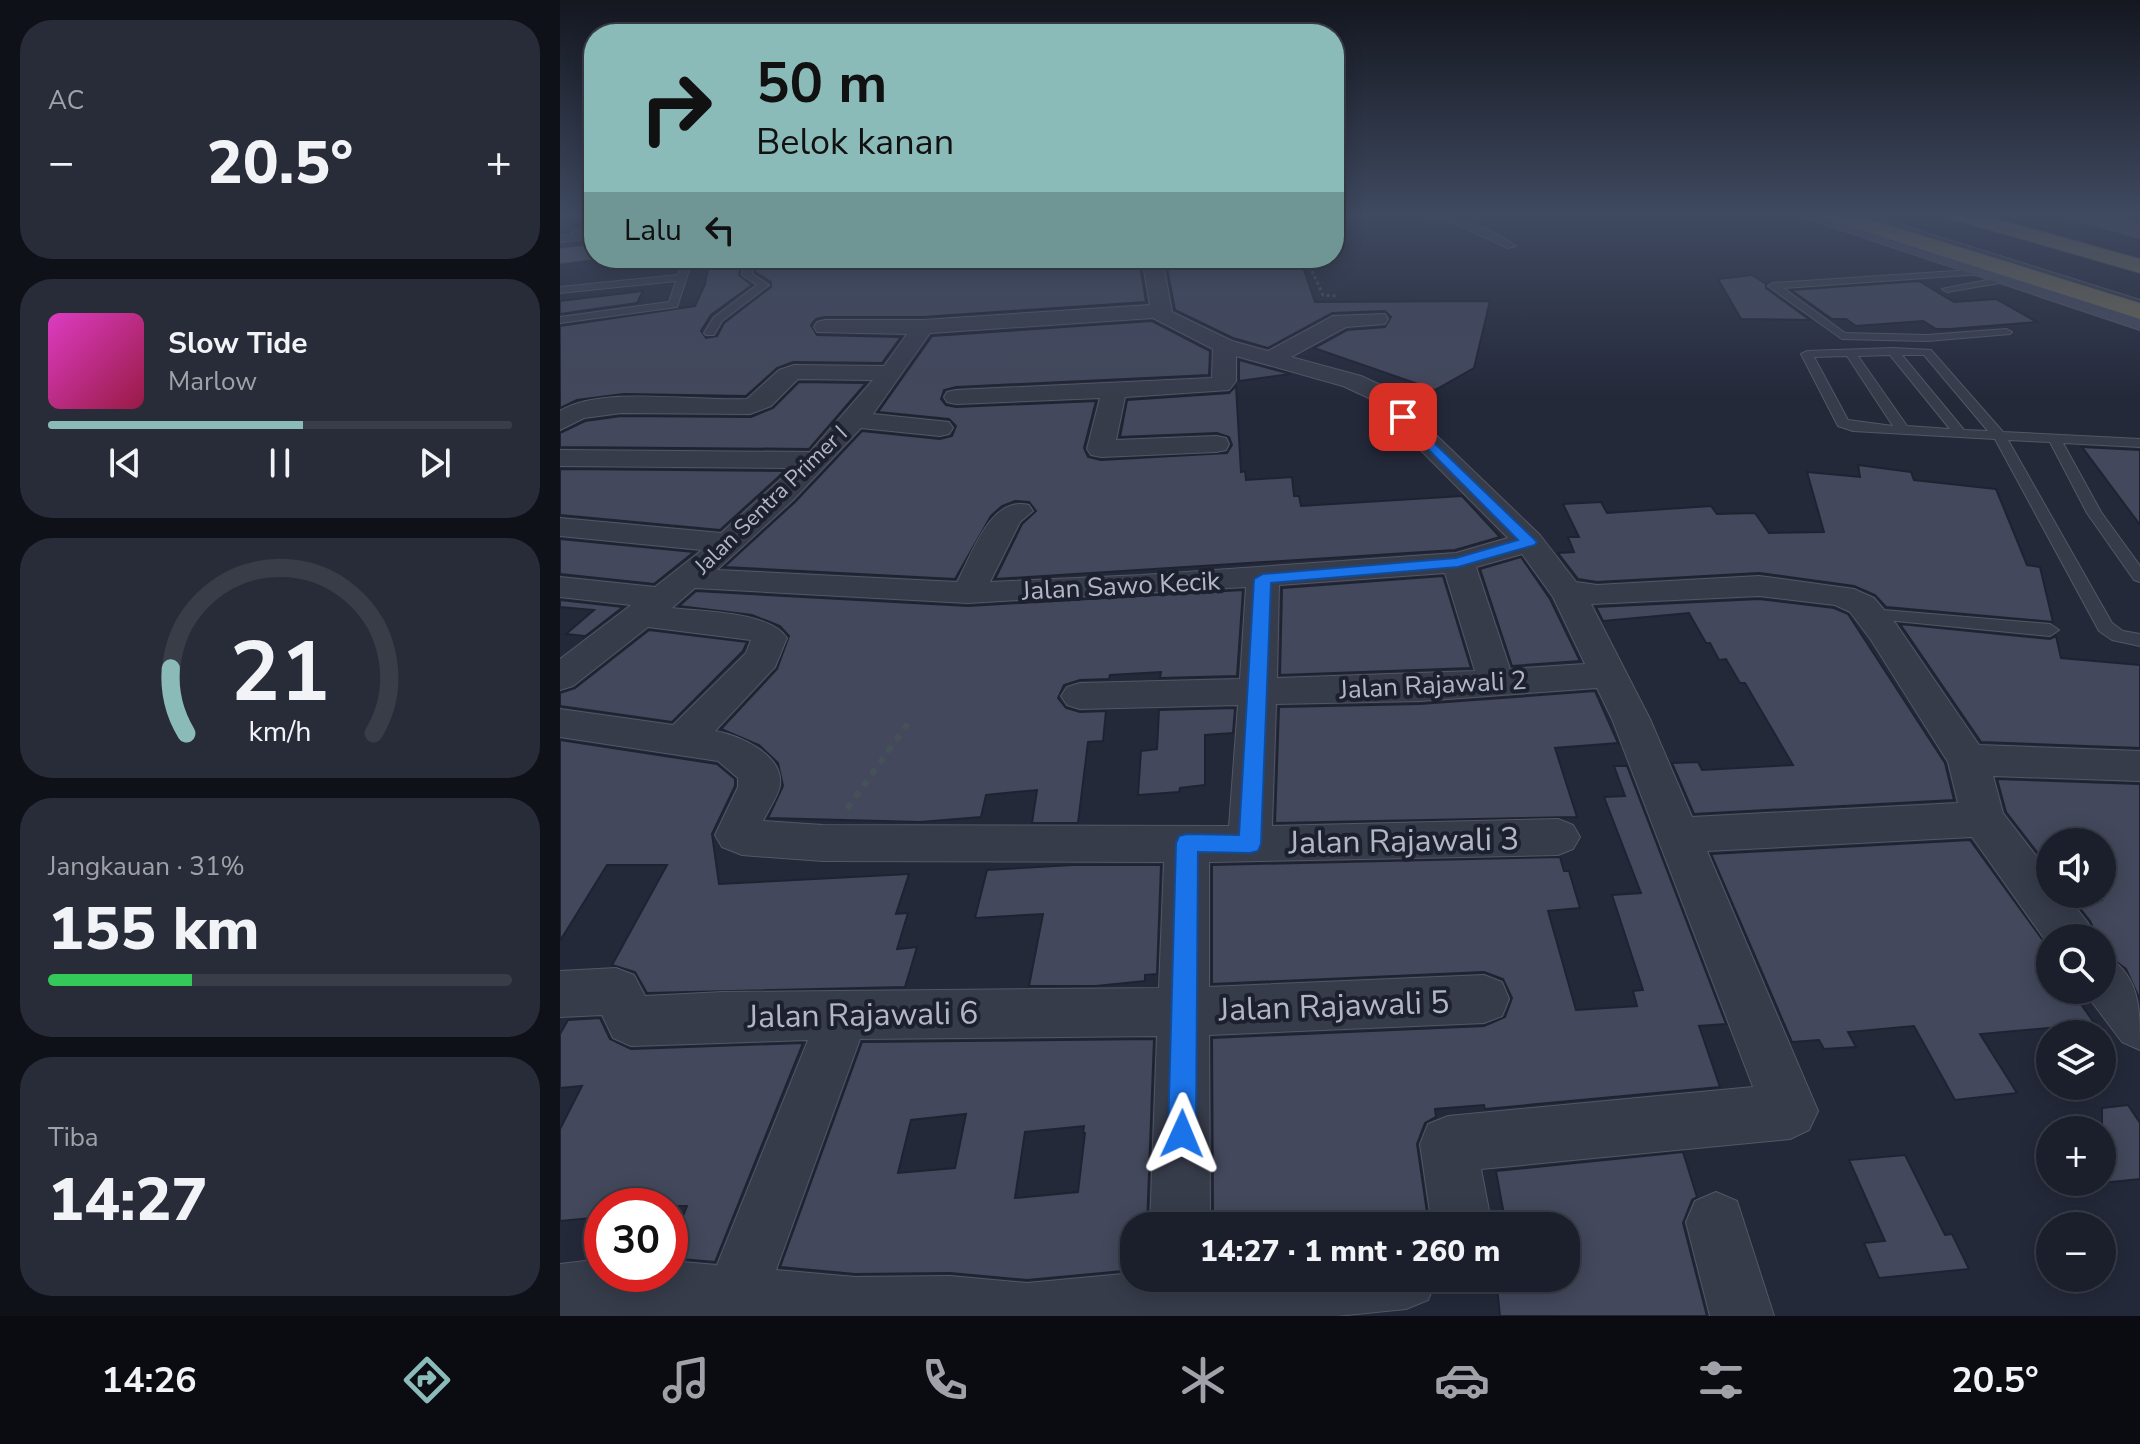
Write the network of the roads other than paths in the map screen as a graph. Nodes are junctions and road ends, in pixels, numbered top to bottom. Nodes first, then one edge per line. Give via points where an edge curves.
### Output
1 (747, 274) edge
2 (1154, 274) edge
3 (1942, 274) edge
4 (1993, 274) edge
5 (2023, 274) edge
6 (2049, 274) edge
7 (2117, 274) edge
8 (1924, 276) junction
9 (683, 277) joint
10 (2007, 279) junction
11 (2140, 281) edge
12 (1947, 289) junction
13 (560, 290) edge
14 (1966, 300) dead end
15 (2140, 303) edge
16 (1160, 311) junction
17 (2140, 311) edge
18 (1377, 319) dead end
19 (560, 320) edge
20 (2140, 322) edge
21 (825, 327) dead end
22 (923, 327) junction
23 (2006, 332) dead end
24 (710, 333) dead end
25 (1224, 346) junction
26 (1893, 351) junction
27 (1850, 352) junction
28 (1271, 359) junction
29 (892, 373) junction
30 (1114, 390) junction
31 (956, 397) dead end
32 (855, 420) junction
33 (560, 422) edge
34 (940, 428) dead end
35 (1903, 430) junction
36 (1961, 434) junction
37 (2000, 437) junction
38 (2054, 438) junction
39 (2140, 443) edge
40 (1216, 444) dead end
41 (818, 460) junction
42 (565, 462) edge
43 (1018, 511) dead end
44 (560, 527) edge
45 (1529, 542) junction
46 (728, 543) junction
47 (1458, 562) junction
48 (2140, 577) edge
49 (1263, 579) junction
50 (560, 587) edge
51 (1567, 591) junction
52 (968, 593) junction
53 (665, 597) junction
54 (1871, 614) junction
55 (2050, 630) dead end
56 (2140, 640) edge
57 (1610, 675) junction
58 (560, 677) edge
59 (1497, 684) junction
60 (1257, 692) junction
61 (1080, 696) dead end
62 (560, 723) edge
63 (680, 743) junction
64 (1968, 760) junction
65 (2140, 766) edge
66 (1983, 819) junction
67 (1681, 835) dead end
68 (1558, 837) dead end
69 (1187, 843) junction
70 (1250, 844) junction
71 (2061, 924) edge
72 (560, 994) edge
73 (2116, 995) edge
74 (1484, 999) dead end
75 (1185, 1012) junction
76 (843, 1015) junction
77 (2140, 1025) edge
78 (1180, 1212) edge
79 (1460, 1212) edge
80 (1716, 1222) dead end
81 (1265, 1292) edge
82 (560, 1295) edge
83 (1204, 1298) edge
84 (731, 1307) edge
85 (1742, 1316) edge

1 - 24 lane via 764,285 718,319
2 - 16 street
3 - 8 lane
4 - 10 street
5 - 17 highway
6 - 15 lane
7 - 11 highway
8 - 12 lane
8 - 23 lane via 1773,286 1842,336 1927,338
9 - 13 lane
9 - 19 lane via 671,306
10 - 12 lane
10 - 20 street
12 - 14 lane
16 - 22 street
16 - 25 street
18 - 28 street via 1341,321
21 - 22 street
22 - 29 street, Jalan Sentra Primer I
25 - 28 street
25 - 30 street via 1220,385
26 - 27 lane
26 - 36 lane
26 - 37 lane via 1927,352
27 - 35 lane
27 - 35 lane via 1807,354 1843,423
28 - 45 street via 1378,393
29 - 32 street, Jalan Sentra Primer I
29 - 33 street via 794,372 753,406 616,407 575,412
30 - 31 street
30 - 40 street via 1101,449
32 - 34 street
32 - 41 street, Jalan Sentra Primer I
35 - 36 lane
36 - 37 lane
37 - 38 lane
37 - 56 lane via 2105,627
38 - 39 lane
38 - 48 lane via 2094,513
41 - 42 street
41 - 46 street, Jalan Sentra Primer I
43 - 52 street via 1008,517
44 - 46 street
45 - 47 street, Jalan Sawo Kecik
45 - 51 street
46 - 53 street, Jalan Sentra Primer I
47 - 49 street, Jalan Sawo Kecik
47 - 59 street
49 - 52 street, Jalan Sawo Kecik
49 - 60 street
50 - 53 street
51 - 54 street via 1597,595 1759,586 1842,596
51 - 57 street
52 - 53 street, Jalan Sawo Kecik
53 - 58 street, Jalan Sentra Primer I
53 - 63 street via 769,638 762,658
54 - 55 lane
54 - 64 street
57 - 59 street, Jalan Rajawali 2
57 - 79 street via 1790,1111 1448,1144
59 - 60 street, Jalan Rajawali 2
60 - 61 street, Jalan Rajawali 2
60 - 70 street
62 - 63 street
63 - 69 street, Jalan Rajawali 3 via 729,748 757,772 759,787 737,830 739,836 823,843
64 - 65 street
64 - 66 street
66 - 67 street
66 - 71 street
68 - 70 street, Jalan Rajawali 3
69 - 70 street, Jalan Rajawali 3
69 - 75 street
72 - 76 street, Jalan Rajawali 6 via 616,991 631,1021
73 - 77 street
74 - 75 street, Jalan Rajawali 5
75 - 76 street, Jalan Rajawali 6
75 - 78 street
76 - 84 street
80 - 85 street
81 - 83 street
82 - 84 street via 626,1288
83 - 84 street via 1027,1315 950,1308

